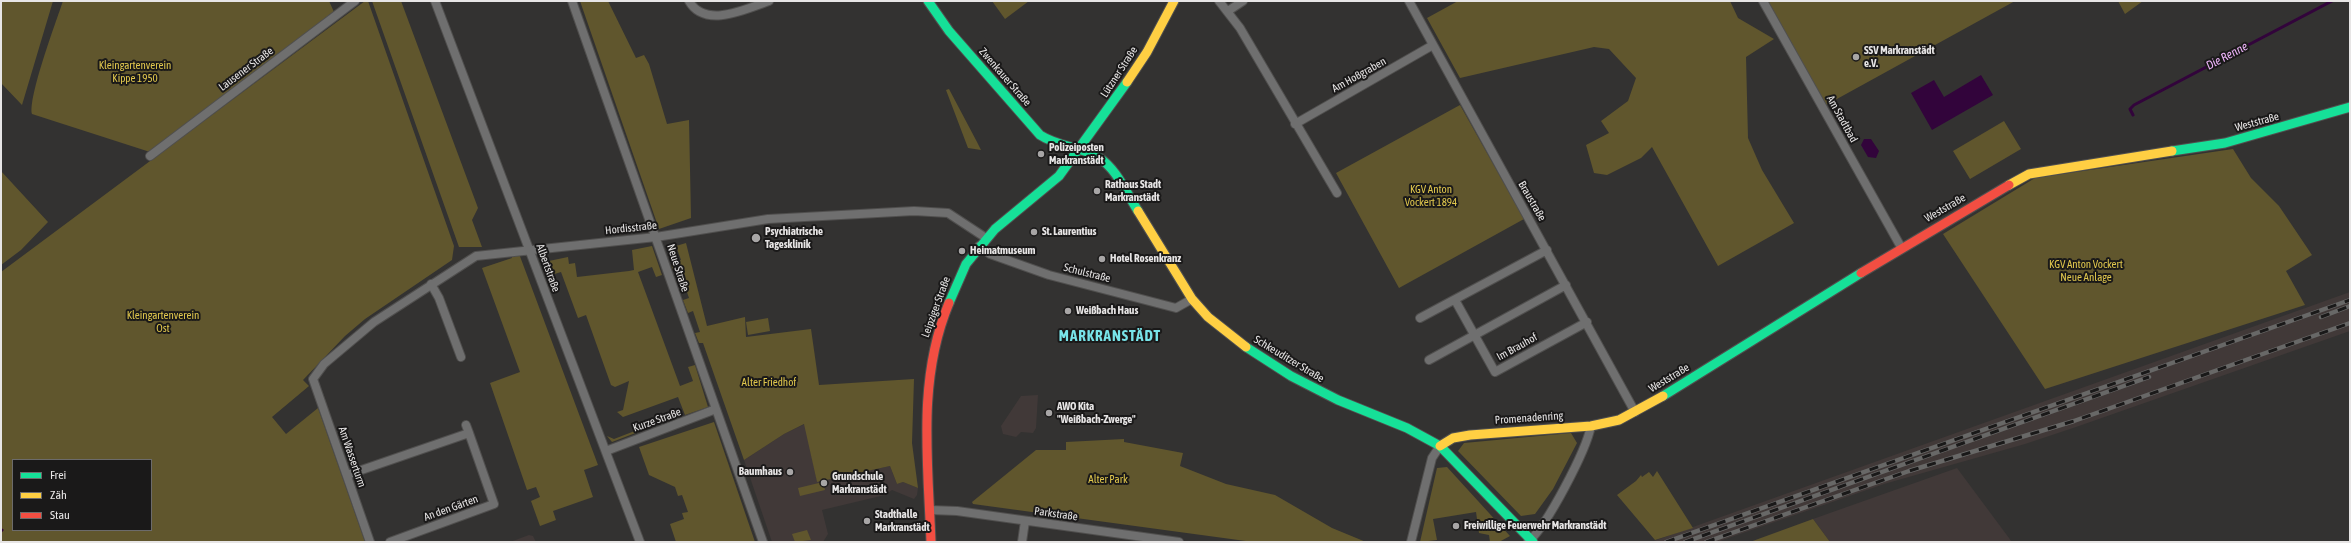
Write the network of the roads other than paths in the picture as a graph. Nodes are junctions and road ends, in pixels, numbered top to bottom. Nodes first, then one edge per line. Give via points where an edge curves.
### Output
1 (355, 1) edge
2 (435, 1) edge
3 (572, 1) edge
4 (689, 1) edge
5 (769, 1) edge
6 (928, 1) edge
7 (1174, 1) edge
8 (1219, 1) edge
9 (1243, 1) edge
10 (1409, 1) edge
11 (1763, 1) edge
12 (1228, 11) junction
13 (1434, 45) junction
14 (2350, 107) edge
15 (1295, 124) junction
16 (1078, 151) junction
17 (150, 156) dead end
18 (1337, 193) dead end
19 (656, 237) junction
20 (986, 238) junction
21 (979, 246) junction
22 (1901, 248) junction
23 (530, 250) junction
24 (1547, 250) junction
25 (431, 284) junction
26 (1566, 285) junction
27 (1192, 299) junction
28 (1456, 300) junction
29 (1420, 318) dead end
30 (1587, 322) junction
31 (1474, 336) junction
32 (461, 357) dead end
33 (1429, 360) dead end
34 (313, 379) joint
35 (716, 409) junction
36 (1636, 412) junction
37 (1591, 426) junction
38 (1440, 446) junction
39 (606, 451) junction
40 (347, 475) junction
41 (930, 510) junction
42 (1025, 521) junction
43 (1531, 541) edge
44 (370, 542) edge
45 (390, 542) edge
46 (640, 542) edge
47 (763, 542) edge
48 (931, 542) edge
49 (1022, 542) edge
50 (1179, 542) edge
51 (1411, 542) edge

1 - 17 street, Lausener Straße
2 - 23 street, Albertstraße
3 - 19 street, Neue Straße
4 - 5 street via 699,12 715,16
6 - 16 main road, Zwenkauer Straße via 949,30 1029,125 1050,142
7 - 16 main road, Lützner Straße via 1147,52
8 - 12 street
9 - 12 street
10 - 13 street, Braustraße
11 - 22 street, Am Stadtbad
12 - 15 street
13 - 15 street, Am Hoßgraben
13 - 24 street, Braustraße
14 - 22 main road, Weststraße via 2225,143 2029,174
15 - 18 street
16 - 20 main road, Leipziger Straße via 1059,176
16 - 27 main road, Schkeuditzer Straße via 1097,156 1112,169
19 - 20 street, Hordisstraße via 753,221 914,211 948,214
19 - 23 street, Hordisstraße
19 - 35 street, Neue Straße
20 - 21 main road, Leipziger Straße
21 - 27 street, Schulstraße via 990,254 1049,275 1176,308
21 - 41 main road, Leipziger Straße via 966,264 942,320 931,364 926,407
22 - 36 main road, Weststraße
23 - 25 street, Hordisstraße via 476,256
23 - 39 street, Albertstraße
24 - 26 street, Braustraße
24 - 28 street
25 - 32 street via 439,298
25 - 34 street, Hordisstraße via 369,326 324,364
26 - 30 street, Braustraße
26 - 31 street
27 - 38 main road, Schkeuditzer Straße via 1208,318 1252,352 1291,376 1338,400 1407,428
28 - 29 street
28 - 31 street, Im Brauhof
30 - 31 street, Im Brauhof via 1495,372
30 - 36 street, Braustraße
31 - 33 street
34 - 40 street, Am Wasserturm
35 - 39 street, Kurze Straße
35 - 47 street, Neue Straße
36 - 37 main road, Weststraße via 1619,420
37 - 38 main road, Promenadenring via 1470,435 1453,438
37 - 43 street via 1583,450 1540,530
38 - 43 main road, Schkeuditzer Straße
38 - 51 street via 1432,458
39 - 46 street, Albertstraße
40 - 44 street, Am Wasserturm
40 - 45 street, An den Gärten via 467,429 494,504
41 - 42 street, Parkstraße via 957,511
41 - 48 main road, Leipziger Straße
42 - 49 street
42 - 50 street, Parkstraße

